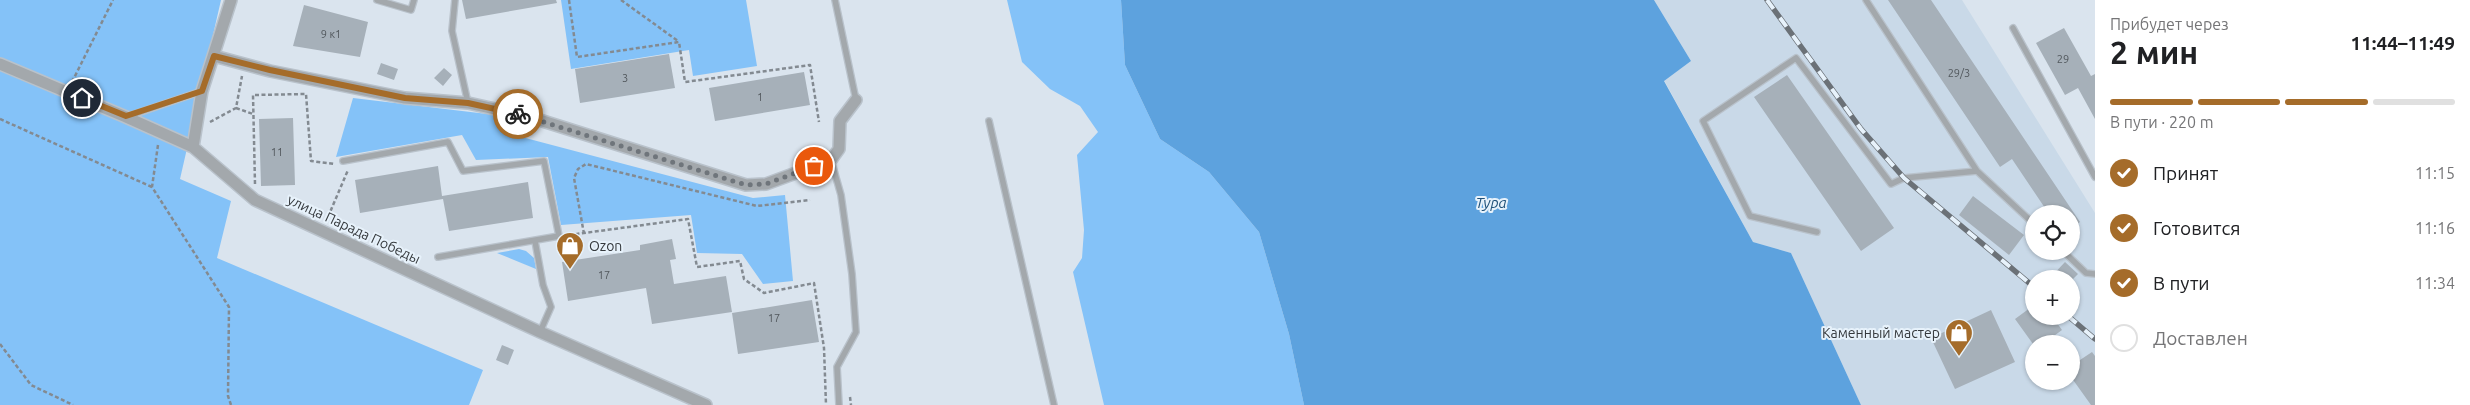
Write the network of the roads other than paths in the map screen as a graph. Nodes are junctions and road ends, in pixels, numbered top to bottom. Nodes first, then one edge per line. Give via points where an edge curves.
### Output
1 (231, 0) edge
2 (377, 0) edge
3 (414, 0) edge
4 (455, 0) edge
5 (835, 0) edge
6 (1866, 0) edge
7 (2013, 28) dead end
8 (214, 56) junction
9 (0, 64) edge
10 (202, 91) junction
11 (856, 100) joint
12 (468, 103) junction
13 (126, 116) junction
14 (989, 121) dead end
15 (193, 147) junction
16 (831, 160) junction
17 (341, 163) road end
18 (1977, 171) junction
19 (2095, 177) edge
20 (2025, 216) edge
21 (1817, 232) dead end
22 (535, 241) junction
23 (438, 257) dead end
24 (2072, 260) edge
25 (2095, 274) edge
26 (540, 332) junction
27 (706, 405) edge
28 (839, 405) edge
29 (1054, 405) edge

1 - 8 street
2 - 3 lane via 411,10
4 - 12 lane via 452,31
5 - 11 lane
6 - 18 lane
7 - 19 lane
8 - 10 street
8 - 12 street via 405,98
9 - 13 street, улица Парада Победы
10 - 13 lane
10 - 15 street
11 - 16 street via 840,122 839,148
12 - 16 street via 530,117 746,185 766,184
13 - 15 street, улица Парада Победы
14 - 29 lane
15 - 26 street, улица Парада Победы via 255,200
16 - 28 lane via 841,195 856,332 836,367
17 - 22 lane via 448,142 463,170 544,161 559,236
18 - 20 lane
18 - 21 lane via 1904,178 1891,184 1796,58 1703,121 1750,216
22 - 23 lane
22 - 26 lane via 543,285 551,307
24 - 25 lane via 2086,273
26 - 27 street, улица Парада Победы

